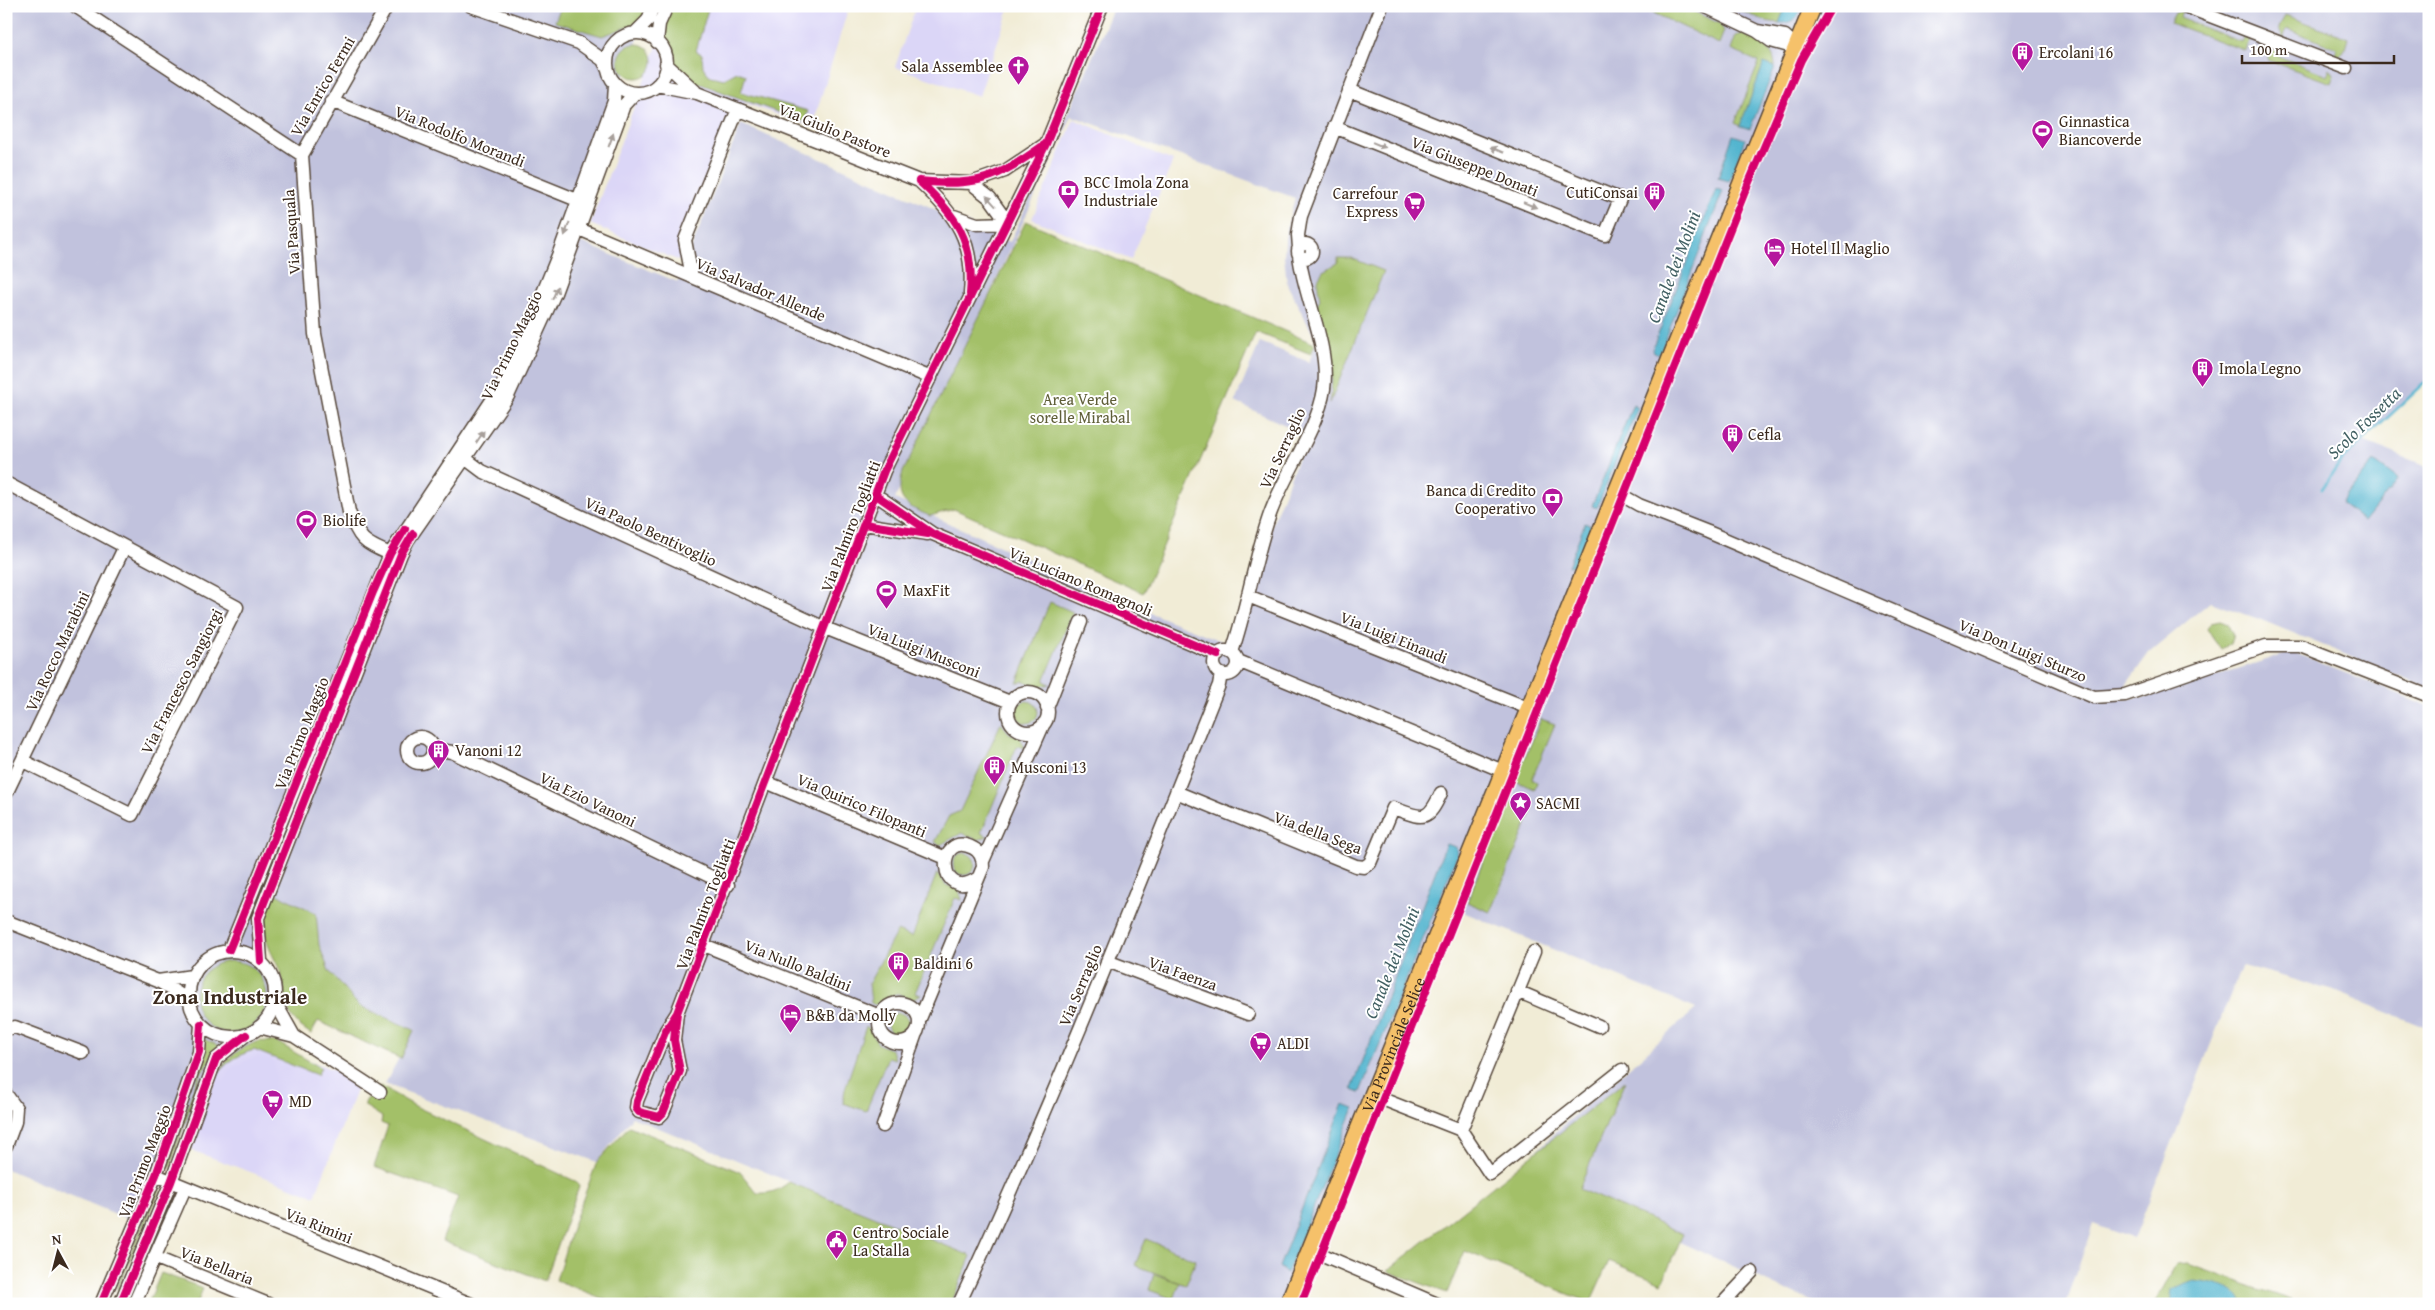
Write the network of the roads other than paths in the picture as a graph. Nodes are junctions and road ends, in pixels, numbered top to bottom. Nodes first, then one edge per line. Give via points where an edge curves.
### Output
1 (75, 6) edge
2 (387, 6) edge
3 (471, 6) edge
4 (653, 6) edge
5 (667, 6) edge
6 (1102, 6) edge
7 (1382, 6) edge
8 (1704, 6) edge
9 (1812, 6) edge
10 (2184, 6) edge
11 (635, 33) junction
12 (657, 42) junction
13 (579, 43) junction
14 (614, 44) junction
15 (1790, 47) junction
16 (666, 64) junction
17 (2346, 68) dead end
18 (608, 70) junction
19 (615, 84) junction
20 (657, 85) junction
21 (1349, 90) junction
22 (635, 93) junction
23 (697, 93) junction
24 (331, 101) junction
25 (738, 110) junction
26 (1334, 127) junction
27 (1046, 144) junction
28 (302, 155) junction
29 (919, 182) junction
30 (971, 183) junction
31 (578, 200) junction
32 (954, 216) junction
33 (1008, 223) junction
34 (579, 229) junction
35 (692, 277) junction
36 (969, 300) junction
37 (931, 378) junction
38 (466, 459) junction
39 (6, 483) edge
40 (1616, 492) junction
41 (876, 495) junction
42 (864, 524) junction
43 (933, 534) junction
44 (124, 548) junction
45 (390, 554) junction
46 (1248, 596) junction
47 (1081, 622) dead end
48 (825, 628) junction
49 (1218, 655) junction
50 (1235, 656) junction
51 (1221, 674) junction
52 (2429, 696) edge
53 (1010, 702) junction
54 (1047, 708) junction
55 (1528, 708) junction
56 (1044, 723) junction
57 (433, 749) dead end
58 (23, 761) junction
59 (1503, 771) junction
60 (766, 782) junction
61 (1176, 792) junction
62 (1441, 793) dead end
63 (6, 794) edge
64 (946, 858) junction
65 (983, 861) junction
66 (978, 878) junction
67 (728, 885) junction
68 (6, 921) edge
69 (704, 945) junction
70 (229, 950) junction
71 (1534, 952) dead end
72 (261, 961) junction
73 (1108, 962) junction
74 (192, 976) junction
75 (158, 982) junction
76 (1517, 990) junction
77 (189, 1000) junction
78 (275, 1002) junction
79 (677, 1014) junction
80 (1248, 1014) dead end
81 (880, 1016) junction
82 (919, 1021) junction
83 (201, 1024) junction
84 (1600, 1026) dead end
85 (259, 1028) junction
86 (6, 1029) edge
87 (246, 1035) junction
88 (294, 1036) junction
89 (915, 1036) junction
90 (83, 1052) dead end
91 (1622, 1070) dead end
92 (380, 1092) dead end
93 (6, 1094) edge
94 (1372, 1095) junction
95 (883, 1126) dead end
96 (1462, 1130) junction
97 (6, 1146) edge
98 (156, 1176) junction
99 (171, 1182) junction
100 (185, 1188) junction
101 (1309, 1249) junction
102 (154, 1257) junction
103 (1752, 1272) dead end
104 (101, 1304) edge
105 (120, 1304) edge
106 (134, 1304) edge
107 (268, 1304) edge
108 (471, 1304) edge
109 (960, 1304) edge
110 (1288, 1304) edge
111 (1437, 1304) edge
112 (1722, 1304) edge

1 - 28 street
2 - 24 street, Via Enrico Fermi
3 - 13 street
4 - 11 street via 648,20
5 - 12 street via 659,24
6 - 27 street, Via Palmiro Togliatti
7 - 21 street
8 - 15 street via 1771,41
9 - 15 main road, Via Provinciale Selice via 1803,30
10 - 17 street
11 - 12 street
11 - 14 street via 620,38
12 - 16 street
13 - 14 street
13 - 18 street via 603,60
14 - 18 street via 609,52
15 - 40 main road, Via Provinciale Selice
16 - 20 street
16 - 23 street, Via Giulio Pastore
18 - 19 street
19 - 22 street
19 - 31 street, Via Primo Maggio via 614,101
20 - 22 street
20 - 23 street, Via Giulio Pastore
21 - 26 street
26 -> 21 street, Via Giuseppe Donati via 1605,235 1620,199
34 -> 22 street, Via Primo Maggio via 624,105
23 - 25 street, Via Giulio Pastore
24 - 28 street, Via Enrico Fermi
24 - 31 street, Via Rodolfo Morandi
25 - 29 street, Via Giulio Pastore
25 - 35 street via 684,240
26 - 46 street, Via Serraglio via 1300,222 1302,255 1323,353 1324,388 1314,421 1268,518
27 - 30 street, Via Giulio Pastore via 1005,171
27 - 33 street, Via Palmiro Togliatti
28 - 45 street, Via Pasquala via 315,334 349,512 358,536
29 - 30 street, Via Giulio Pastore
29 - 32 street, Via Giulio Pastore
33 -> 30 street via 990,198
31 -> 45 street, Via Primo Maggio via 528,329 502,385
32 - 33 street, Via Giulio Pastore via 977,224
32 - 36 street, Via Giulio Pastore via 971,263
33 - 36 street, Via Palmiro Togliatti
34 - 35 street, Via Salvador Allende
38 -> 34 street, Via Primo Maggio via 508,396 539,331
35 - 37 street, Via Salvador Allende
36 - 37 street, Via Palmiro Togliatti
37 - 41 street, Via Palmiro Togliatti via 884,471
38 - 48 street, Via Paolo Bentivoglio via 482,470
38 - 72 street, Via Primo Maggio via 401,554 258,918
39 - 44 street, Via Francesco Sangiorgi
40 - 52 street, Via Don Luigi Sturzo via 1639,506 1708,532 2094,697 2125,695 2266,646 2285,644 2301,646
40 - 55 main road, Via Provinciale Selice
41 - 42 street, Via Palmiro Togliatti
41 - 43 street, Via Luciano Romagnoli
42 - 43 street, Via Luciano Romagnoli
42 - 48 street, Via Palmiro Togliatti
43 - 49 street, Via Luciano Romagnoli
44 - 58 street, Via Rocco Marabini
44 - 58 street, Via Francesco Sangiorgi via 237,607 132,815
45 - 70 street, Via Primo Maggio
46 - 50 street, Via Serraglio
46 - 55 street, Via Luigi Einaudi
47 - 54 street
48 - 53 street, Via Luigi Musconi
48 - 60 street, Via Palmiro Togliatti
49 - 50 street via 1225,651
49 - 51 street, Via Serraglio via 1214,665
50 - 51 street via 1235,671
50 - 59 street
51 - 61 street, Via Serraglio
53 - 54 street via 1027,693 1040,697
53 - 56 street via 1010,722 1020,731 1034,731
54 - 56 street
55 - 59 main road, Via Provinciale Selice
56 - 65 street
57 - 67 street, Via Ezio Vanoni via 452,752
58 - 63 street, Via Rocco Marabini
59 - 94 main road, Via Provinciale Selice
60 - 64 street, Via Quirico Filopanti
60 - 67 street, Via Palmiro Togliatti
61 - 62 street, Via della Sega via 1364,867 1370,863 1393,808 1414,815 1428,815
61 - 73 street, Via Serraglio
64 - 65 street via 954,848 965,845 977,850
64 - 66 street via 945,871 953,881 966,884
65 - 66 street
66 - 82 street
67 - 69 street, Via Palmiro Togliatti
68 - 75 street
69 - 79 street, Via Palmiro Togliatti
69 - 81 street, Via Nullo Baldini
70 - 72 street via 240,951
70 - 74 street via 207,958
71 - 76 street
72 - 78 street, Via Primo Maggio via 270,973
73 - 80 street, Via Faenza
73 - 109 street, Via Serraglio via 1030,1149
74 - 75 street
74 - 77 street
75 - 77 street
76 - 84 street
76 - 96 street
77 - 83 street
78 - 85 street, Via Primo Maggio
78 - 88 street
79 - 79 street, Via Palmiro Togliatti via 666,1030 637,1101 639,1112 651,1117 659,1118 663,1113 680,1071 674,1040
81 - 82 street via 889,1006 902,1004 914,1009
81 - 89 street via 880,1028 886,1039 898,1044
82 - 89 street
83 - 87 street, Via Primo Maggio via 222,1036
83 - 98 street, Via Primo Maggio via 199,1052
85 - 87 street, Via Primo Maggio
85 - 88 street
86 - 90 street via 15,1027
87 - 99 street, Via Primo Maggio via 216,1059
88 - 92 street
89 - 95 street
91 - 96 street via 1490,1174
93 - 97 street via 16,1108 15,1122
94 - 96 street
94 - 101 main road, Via Provinciale Selice
98 - 99 street, Via Rimini
98 - 104 street, Via Primo Maggio
99 - 100 street, Via Rimini
99 - 105 street, Via Primo Maggio
100 - 102 street
100 - 108 street, Via Rimini
101 - 110 main road, Via Provinciale Selice
101 - 111 street
102 - 106 street
102 - 107 street, Via Bellaria
103 - 112 street

